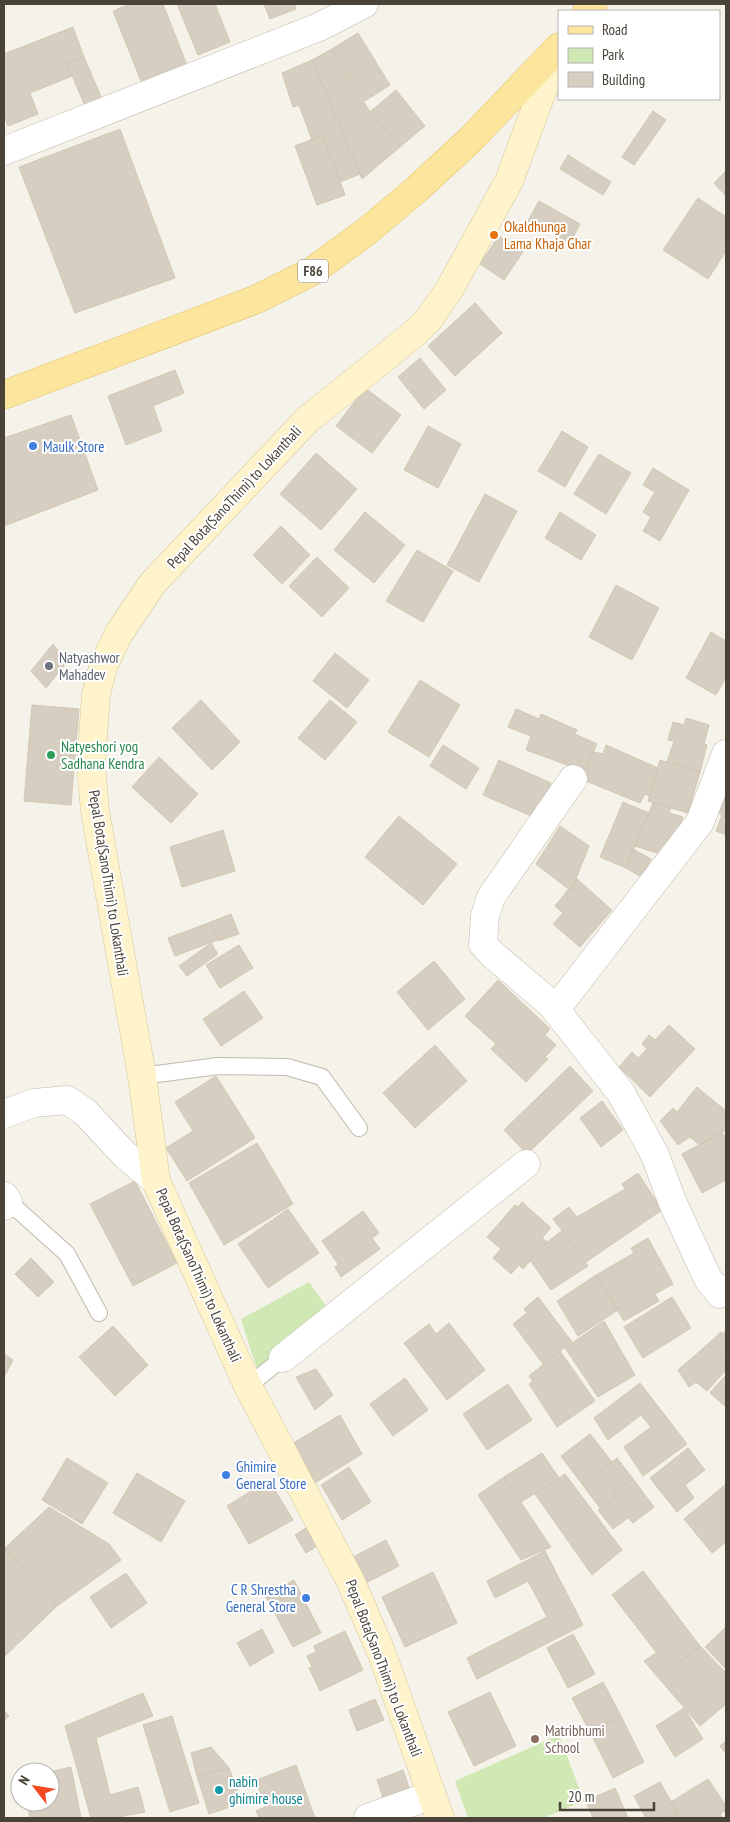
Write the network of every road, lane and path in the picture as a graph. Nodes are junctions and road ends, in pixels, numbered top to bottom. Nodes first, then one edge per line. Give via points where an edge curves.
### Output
1 (364, 4) edge
2 (558, 48) edge
3 (4, 151) edge
4 (4, 395) edge
5 (726, 754) edge
6 (573, 779) dead end
7 (556, 1009) junction
8 (142, 1076) junction
9 (4, 1114) edge
10 (359, 1128) dead end
11 (526, 1164) dead end
12 (156, 1181) junction
13 (5, 1201) edge
14 (726, 1289) edge
15 (99, 1313) dead end
16 (283, 1358) joint
17 (248, 1386) junction
18 (436, 1806) edge
19 (368, 1818) edge

1 - 3 street via 319,27
2 - 4 main road, F86 via 471,139 417,189 311,272 257,299
2 - 8 main road, Pepal Bota(SanoThimi) to Lokanthali via 509,181 449,290 429,319 307,420 152,583 119,633 104,664 96,694 91,766 95,811
5 - 7 street via 700,822
6 - 7 street via 491,897 483,930 483,944 492,954
7 - 14 street via 621,1093 655,1155 708,1280 720,1294
8 - 10 lane via 218,1066 287,1067 322,1077
8 - 12 main road, Pepal Bota(SanoThimi) to Lokanthali
9 - 12 street via 34,1103 67,1100 85,1112 125,1155
11 - 16 street
12 - 17 main road, Pepal Bota(SanoThimi) to Lokanthali
13 - 15 lane via 66,1254
16 - 17 lane
17 - 18 main road, Pepal Bota(SanoThimi) to Lokanthali via 351,1582 382,1654
18 - 19 street

